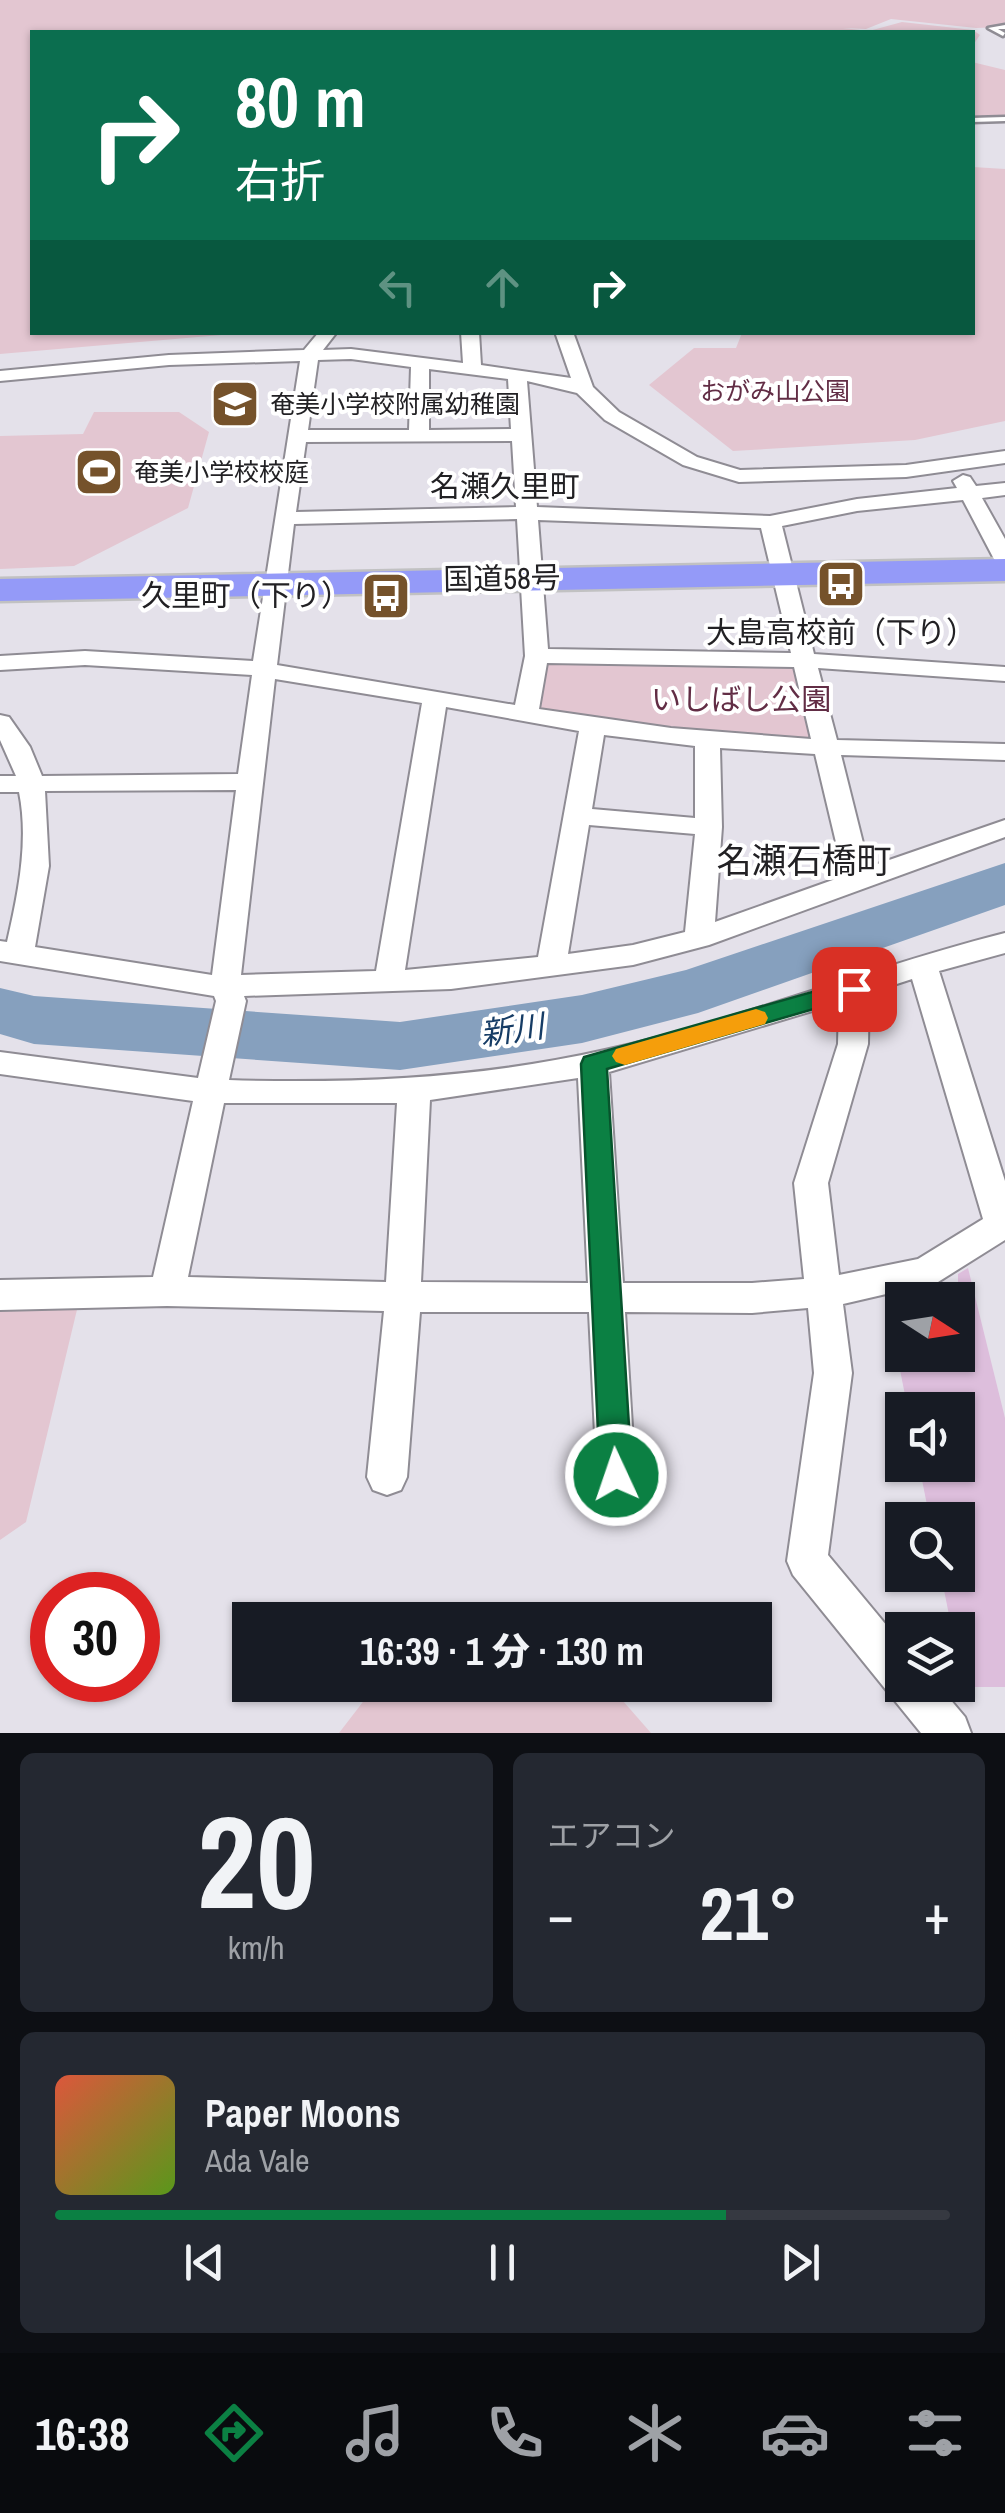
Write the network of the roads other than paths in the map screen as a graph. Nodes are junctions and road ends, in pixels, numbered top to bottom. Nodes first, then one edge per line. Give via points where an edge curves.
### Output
1 (1005, 119) edge
2 (975, 120) edge
3 (326, 335) edge
4 (470, 335) edge
5 (565, 335) edge
6 (310, 354) junction
7 (420, 362) junction
8 (472, 368) junction
9 (517, 375) junction
10 (0, 376) edge
11 (584, 390) junction
12 (419, 435) junction
13 (521, 435) junction
14 (299, 436) junction
15 (1005, 458) edge
16 (954, 465) junction
17 (1005, 489) edge
18 (968, 493) junction
19 (526, 513) junction
20 (287, 518) junction
21 (770, 522) junction
22 (1005, 559) edge
23 (1005, 570) edge
24 (782, 574) junction
25 (530, 579) junction
26 (275, 582) junction
27 (0, 590) edge
28 (537, 656) junction
29 (804, 660) junction
30 (0, 663) edge
31 (266, 672) junction
32 (1005, 674) edge
33 (436, 697) junction
34 (526, 714) junction
35 (0, 722) edge
36 (593, 724) junction
37 (708, 738) junction
38 (826, 746) junction
39 (1005, 752) edge
40 (251, 782) junction
41 (0, 784) edge
42 (32, 784) junction
43 (577, 816) junction
44 (709, 827) junction
45 (1005, 828) edge
46 (860, 880) junction
47 (699, 938) junction
48 (1005, 944) edge
49 (10, 954) edge
50 (551, 967) junction
51 (923, 967) junction
52 (390, 981) junction
53 (854, 989) junction
54 (228, 993) junction
55 (594, 1064) junction
56 (1, 1066) edge
57 (212, 1085) junction
58 (414, 1092) junction
59 (1003, 1223) edge
60 (167, 1290) junction
61 (826, 1292) junction
62 (0, 1295) edge
63 (402, 1297) junction
64 (608, 1298) junction
65 (616, 1475) dead end
66 (387, 1476) dead end
67 (885, 1655) edge
68 (924, 1702) edge
69 (950, 1733) edge

1 - 2 lane
3 - 6 street
4 - 8 street
5 - 11 street
6 - 7 street
6 - 10 street
6 - 14 street
7 - 8 street
7 - 12 street
8 - 9 street
9 - 11 street
9 - 13 street
11 - 16 street via 661,446 739,476
12 - 13 street
12 - 14 street
13 - 19 street
14 - 20 street
15 - 16 street
16 - 18 street
17 - 18 street
18 - 21 street via 856,504
18 - 22 street
19 - 20 street
19 - 21 street
19 - 25 street
20 - 26 street
21 - 24 street
23 - 24 highway, 国道58号
24 - 25 highway, 国道58号
24 - 29 street
25 - 26 highway, 国道58号
25 - 28 street
26 - 27 highway, 国道58号
26 - 31 street
28 - 29 street
28 - 34 street
29 - 32 street
29 - 38 street
30 - 31 street via 136,658
31 - 33 street
31 - 40 street
33 - 34 street
33 - 52 street
34 - 36 street
35 - 42 street via 18,741
36 - 37 street
36 - 43 street
37 - 38 street
37 - 44 street
38 - 39 street
38 - 46 street
40 - 42 street
40 - 54 street
41 - 42 street
42 - 49 street via 36,840
43 - 44 street
43 - 50 street
44 - 47 street
45 - 46 street
46 - 47 street
47 - 50 street
48 - 51 street
49 - 54 street
50 - 52 street
51 - 53 street
51 - 59 street
52 - 54 street
53 - 55 street
53 - 61 street via 853,1044 811,1183
54 - 57 street
55 - 58 street
55 - 64 street
56 - 57 street via 95,1080
57 - 58 street via 336,1097
57 - 60 street
58 - 63 street
59 - 61 street via 926,1272
60 - 62 street
60 - 63 street
61 - 64 street
61 - 67 street via 833,1373 807,1561
63 - 64 street
63 - 66 street
64 - 65 street
68 - 69 street

